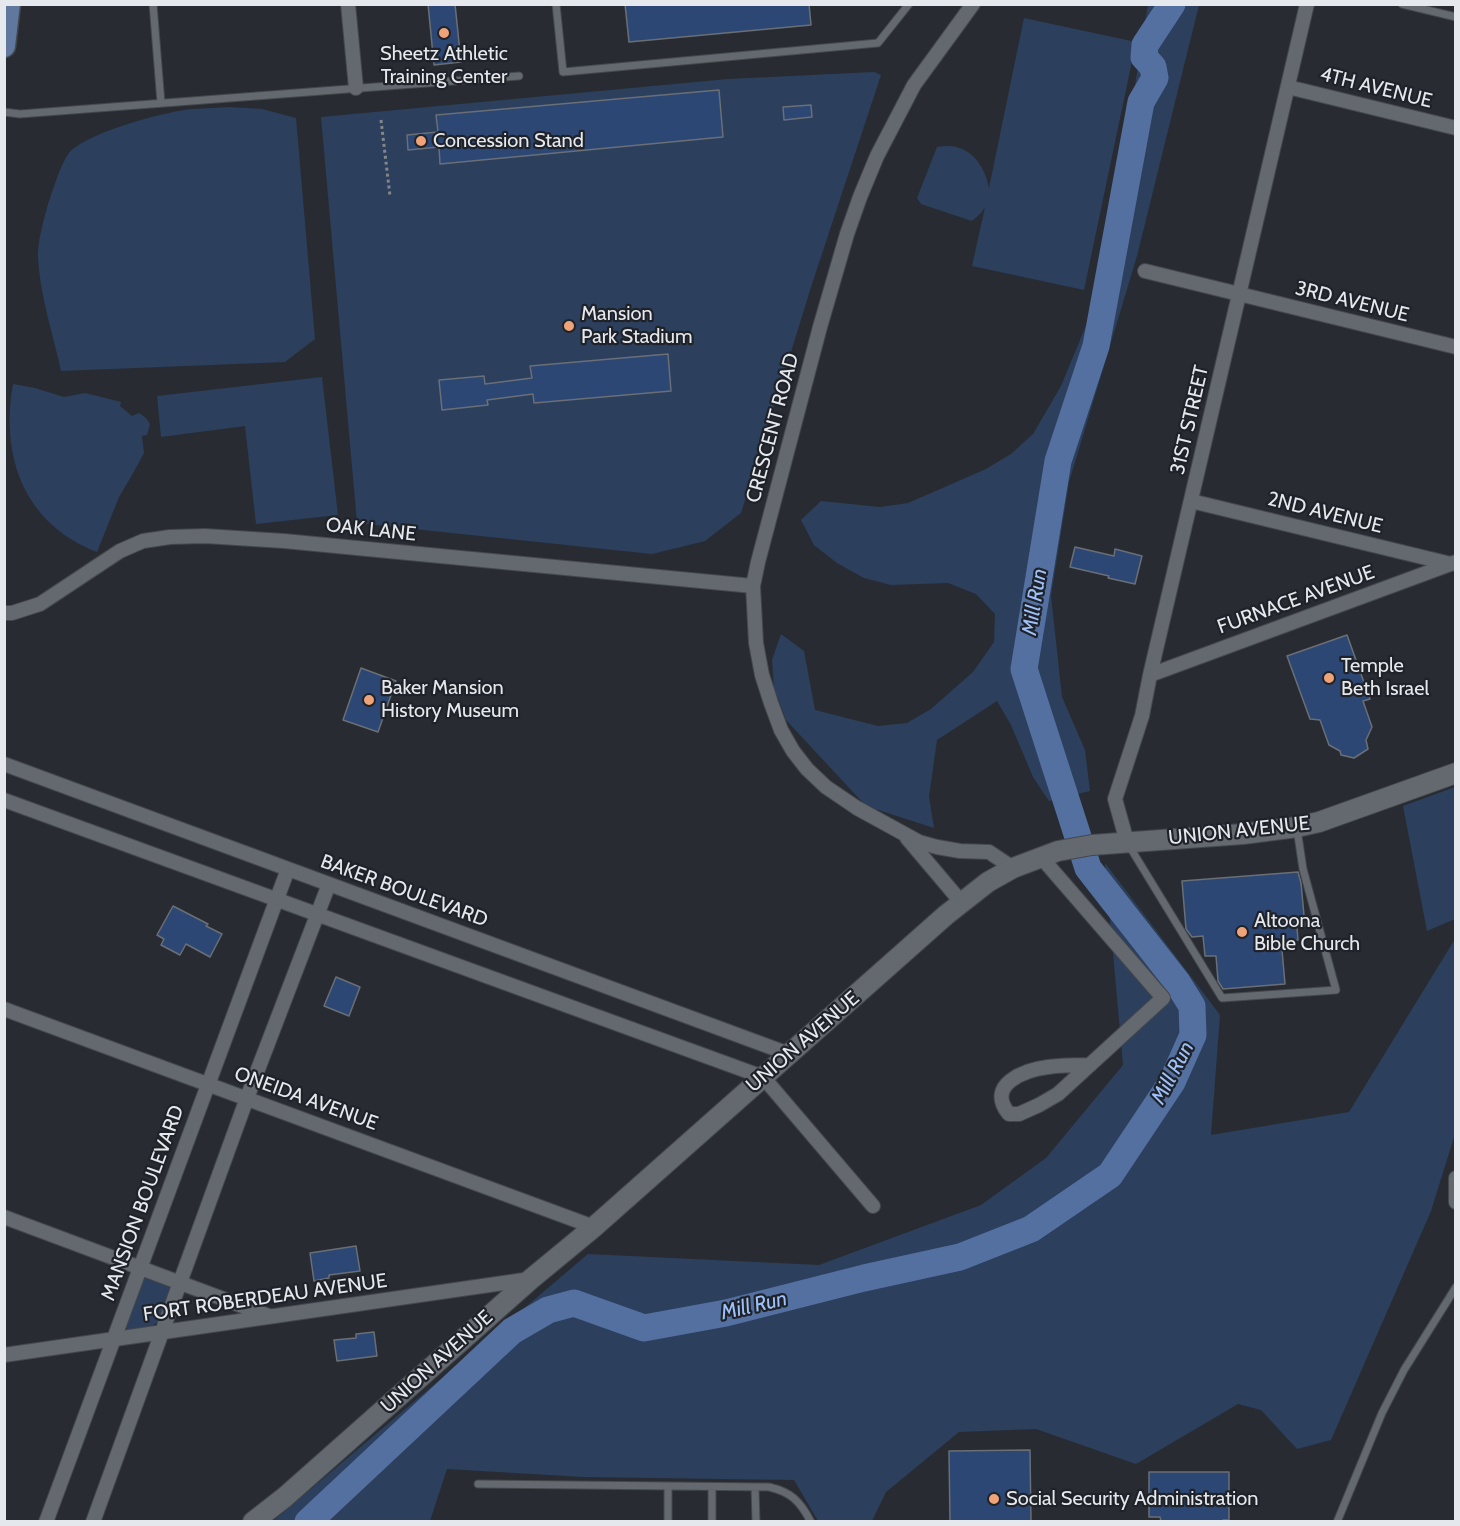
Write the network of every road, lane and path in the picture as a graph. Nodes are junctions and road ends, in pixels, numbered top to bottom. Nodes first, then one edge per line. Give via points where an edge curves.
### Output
1 (9, 4) edge
2 (153, 4) edge
3 (348, 4) edge
4 (556, 4) edge
5 (909, 4) edge
6 (972, 4) edge
7 (1307, 4) edge
8 (1402, 4) edge
9 (1455, 17) edge
10 (4, 46) edge
11 (519, 76) dead end
12 (1288, 87) junction
13 (356, 88) junction
14 (161, 103) junction
15 (4, 112) edge
16 (381, 120) dead end
17 (1455, 128) edge
18 (390, 196) dead end
19 (1145, 271) dead end
20 (1239, 295) junction
21 (1455, 347) edge
22 (1191, 501) junction
23 (1453, 563) edge
24 (753, 586) junction
25 (4, 613) edge
26 (1150, 675) junction
27 (4, 764) edge
28 (1455, 773) edge
29 (4, 800) edge
30 (1297, 827) junction
31 (903, 834) junction
32 (1127, 842) junction
33 (1041, 857) junction
34 (288, 868) junction
35 (1013, 868) junction
36 (329, 884) junction
37 (276, 899) junction
38 (962, 903) junction
39 (316, 914) junction
40 (4, 1009) edge
41 (789, 1054) junction
42 (1090, 1065) junction
43 (763, 1077) junction
44 (208, 1084) junction
45 (247, 1098) junction
46 (1455, 1178) edge
47 (1455, 1202) edge
48 (873, 1206) dead end
49 (4, 1216) edge
50 (594, 1227) junction
51 (140, 1267) junction
52 (531, 1279) junction
53 (180, 1282) junction
54 (1455, 1287) edge
55 (271, 1317) junction
56 (161, 1332) junction
57 (113, 1339) junction
58 (4, 1355) edge
59 (478, 1484) dead end
60 (668, 1486) junction
61 (712, 1486) junction
62 (755, 1487) junction
63 (46, 1521) edge
64 (93, 1521) edge
65 (254, 1521) edge
66 (668, 1521) edge
67 (712, 1521) edge
68 (756, 1521) edge
69 (811, 1521) edge
70 (1337, 1521) edge

1 - 10 main road
2 - 14 lane
3 - 13 street
4 - 5 lane via 563,72 878,43
6 - 24 street, CRESCENT ROAD via 914,85 860,197 820,327
7 - 12 street, 31ST STREET
8 - 9 lane
11 - 13 lane
12 - 17 street, 4TH AVENUE
12 - 20 street, 31ST STREET
13 - 14 lane
14 - 15 lane
16 - 18 path
19 - 20 street, 3RD AVENUE
20 - 21 street, 3RD AVENUE
20 - 22 street, 31ST STREET
22 - 23 street, 2ND AVENUE
22 - 26 street, 31ST STREET
23 - 26 street, FURNACE AVENUE
24 - 25 street, OAK LANE via 284,541 170,537 143,541 120,551 40,604
24 - 31 street, CRESCENT ROAD via 762,675 781,730 793,751 826,787
26 - 32 street, 31ST STREET via 1142,716 1115,799
27 - 34 street, BAKER BOULEVARD
28 - 30 main road, UNION AVENUE
29 - 37 street
30 - 32 main road, UNION AVENUE
30 - 32 lane via 1303,869 1336,990 1222,998
31 - 35 street, CRESCENT ROAD via 936,847 989,852
31 - 38 street, CRESCENT ROAD
32 - 33 main road, UNION AVENUE via 1071,848
33 - 35 main road, UNION AVENUE
33 - 42 street via 1163,998
34 - 36 street, BAKER BOULEVARD
34 - 37 street, MANSION BOULEVARD
35 - 38 main road, UNION AVENUE
36 - 39 street
36 - 41 street, BAKER BOULEVARD
37 - 39 street
37 - 44 street, MANSION BOULEVARD
38 - 41 main road, UNION AVENUE
39 - 43 street
39 - 45 street
40 - 44 street, ONEIDA AVENUE
41 - 43 main road, UNION AVENUE
42 - 42 street via 1047,1067 1021,1075 1006,1083 1001,1093 1002,1105 1009,1114 1039,1106
43 - 48 street
43 - 50 main road, UNION AVENUE
44 - 45 street, ONEIDA AVENUE
44 - 51 street, MANSION BOULEVARD
45 - 50 street, ONEIDA AVENUE
45 - 53 street
46 - 47 street
49 - 51 street
50 - 52 main road, UNION AVENUE
51 - 53 street
51 - 57 street, MANSION BOULEVARD
52 - 55 street, FORT ROBERDEAU AVENUE
52 - 65 main road, UNION AVENUE
53 - 55 street
53 - 56 street
54 - 70 lane via 1382,1413
55 - 56 street, FORT ROBERDEAU AVENUE
56 - 57 street, FORT ROBERDEAU AVENUE
56 - 64 street
57 - 58 street, FORT ROBERDEAU AVENUE
57 - 63 street, MANSION BOULEVARD
59 - 60 lane
60 - 61 lane
60 - 66 lane
61 - 62 lane
61 - 67 lane
62 - 68 lane
62 - 69 lane via 781,1490 793,1497

